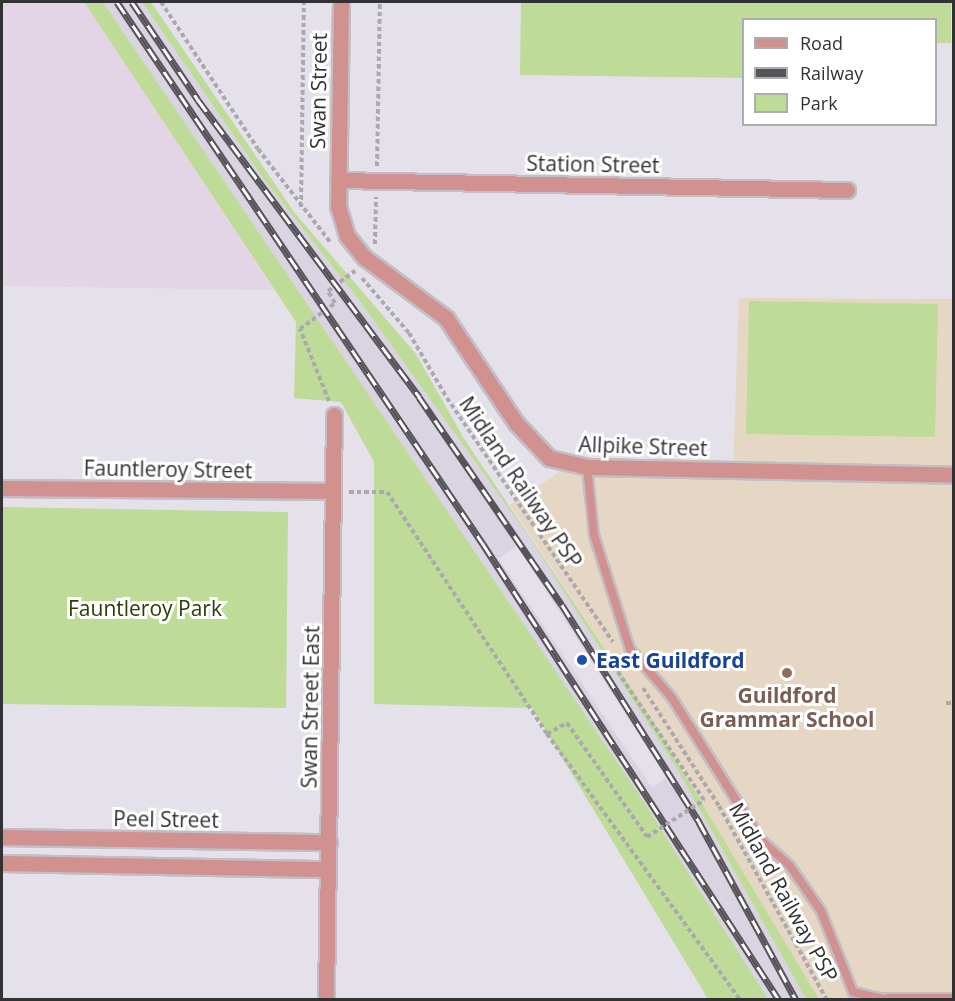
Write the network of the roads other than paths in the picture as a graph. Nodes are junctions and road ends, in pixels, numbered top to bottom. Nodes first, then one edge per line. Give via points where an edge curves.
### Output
1 (341, 2) edge
2 (338, 180) junction
3 (847, 190) dead end
4 (334, 415) dead end
5 (587, 467) junction
6 (954, 475) edge
7 (2, 488) edge
8 (333, 492) junction
9 (2, 837) edge
10 (329, 842) junction
11 (2, 863) edge
12 (328, 869) junction
13 (954, 998) edge
14 (326, 999) edge
15 (888, 999) edge

1 - 2 street, Swan Street
2 - 3 street, Station Street
2 - 5 street, Allpike Street via 340,218 357,249 446,318 535,446 549,458
4 - 8 street, Swan Street East
5 - 6 street, Allpike Street
5 - 15 lane via 594,535 630,649 672,698 761,840 790,866 821,911 853,992
7 - 8 street, Fauntleroy Street
8 - 10 street, Swan Street East
9 - 10 street, Peel Street
10 - 12 street, Swan Street East
11 - 12 street
12 - 14 street, Swan Street East
13 - 15 lane

